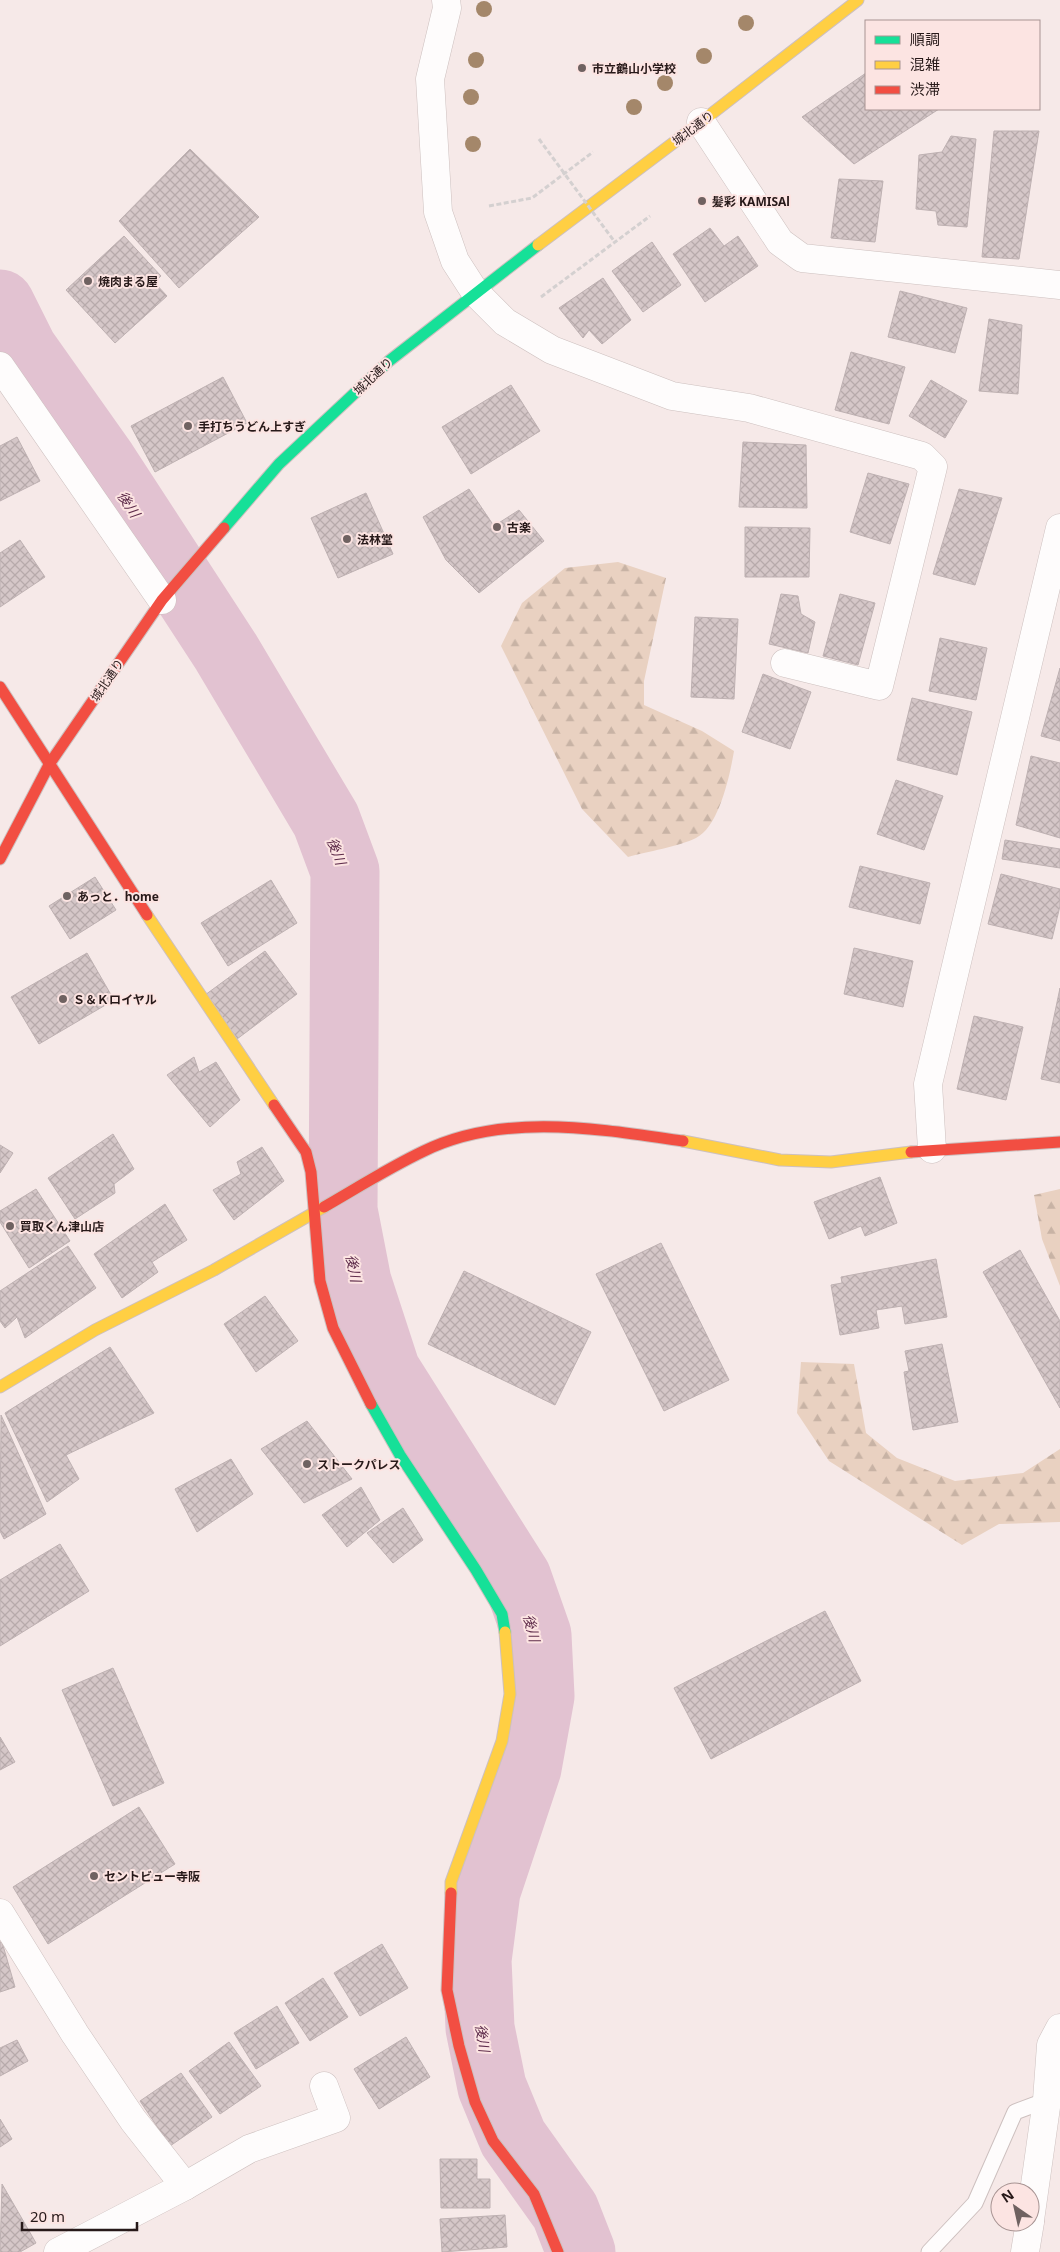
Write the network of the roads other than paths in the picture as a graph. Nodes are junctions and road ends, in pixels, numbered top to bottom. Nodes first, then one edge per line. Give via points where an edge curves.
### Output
1 (446, 0) edge
2 (858, 0) edge
3 (701, 122) junction
4 (1060, 285) edge
5 (475, 292) junction
6 (0, 366) edge
7 (1060, 532) edge
8 (163, 599) junction
9 (785, 663) dead end
10 (0, 687) edge
11 (50, 763) junction
12 (0, 859) edge
13 (1060, 1142) edge
14 (932, 1149) junction
15 (318, 1209) junction
16 (0, 1387) edge
17 (0, 1913) edge
18 (1060, 2028) edge
19 (324, 2086) dead end
20 (1047, 2100) junction
21 (1035, 2182) edge
22 (185, 2186) junction
23 (1028, 2232) edge
24 (58, 2252) edge
25 (558, 2252) edge
26 (929, 2252) edge
27 (1025, 2252) edge

1 - 5 street via 447,8 430,79 438,212 454,261
2 - 3 street, 城北通り
3 - 4 street via 780,242 802,258
3 - 5 street, 城北通り
5 - 8 street, 城北通り via 389,361 279,464
5 - 9 street via 505,322 552,350 672,396 749,408 922,456 933,467 880,686
6 - 8 street
7 - 14 street via 928,1084
8 - 11 street, 城北通り
10 - 11 street
11 - 12 street, 城北通り
11 - 15 street via 196,991 306,1152
13 - 14 street
14 - 15 street via 832,1162 780,1160 594,1128 526,1128 471,1134 425,1150
15 - 16 street via 214,1270 95,1330
15 - 25 street via 320,1281 337,1336 400,1455 502,1614 510,1694 502,1741 451,1882 447,1990 475,2102 493,2140 534,2194
17 - 22 street via 133,2120
18 - 20 street via 1051,2046
19 - 22 street via 336,2118 248,2149
20 - 21 street
20 - 26 lane via 1015,2112 975,2203
22 - 24 street
23 - 27 street

